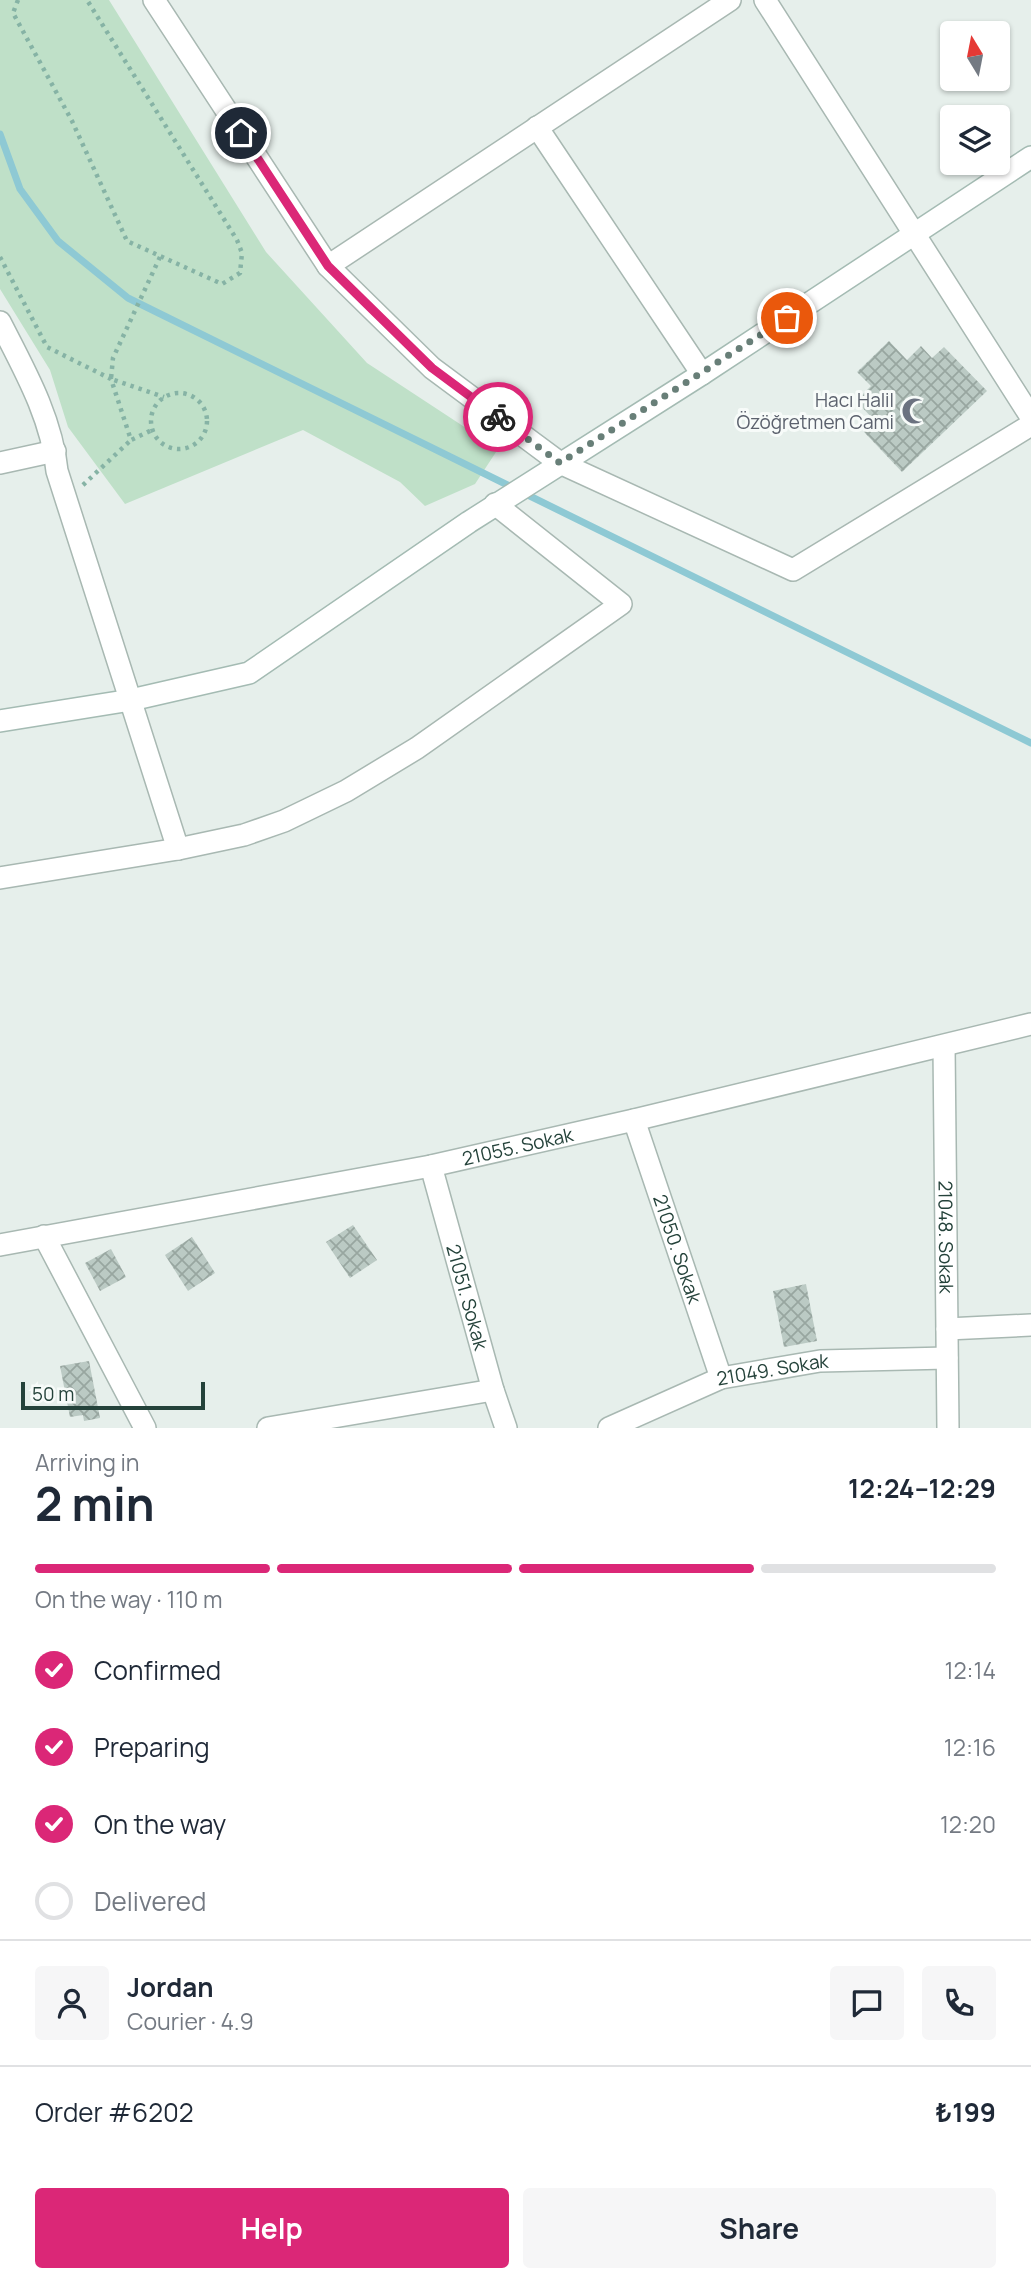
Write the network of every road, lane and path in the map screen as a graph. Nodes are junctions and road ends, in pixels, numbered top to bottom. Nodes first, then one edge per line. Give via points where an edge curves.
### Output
1 (18, 0) edge
2 (87, 0) edge
3 (154, 0) edge
4 (730, 0) edge
5 (765, 0) edge
6 (537, 127) junction
7 (1031, 157) edge
8 (915, 234) junction
9 (0, 257) edge
10 (161, 257) junction
11 (328, 266) junction
12 (0, 322) edge
13 (702, 374) junction
14 (111, 379) junction
15 (164, 397) junction
16 (1031, 417) edge
17 (1031, 425) edge
18 (152, 430) junction
19 (131, 440) junction
20 (55, 451) junction
21 (0, 463) edge
22 (560, 463) junction
23 (67, 500) junction
24 (495, 505) junction
25 (131, 700) junction
26 (0, 721) edge
27 (178, 849) junction
28 (0, 878) edge
29 (1031, 1024) edge
30 (944, 1046) junction
31 (634, 1120) junction
32 (431, 1166) junction
33 (44, 1236) junction
34 (0, 1245) edge
35 (1031, 1325) edge
36 (947, 1329) junction
37 (947, 1358) junction
38 (720, 1378) junction
39 (493, 1390) junction
40 (145, 1428) edge
41 (268, 1428) edge
42 (506, 1428) edge
43 (609, 1428) edge
44 (947, 1428) edge

1 - 10 path via 13,13 72,121 127,242
2 - 10 path via 242,253 240,273 222,284
3 - 11 street
4 - 6 street
5 - 8 street
6 - 11 street
6 - 13 street
7 - 8 street
8 - 13 street
8 - 16 street
9 - 14 path via 47,347
10 - 14 path via 113,358
11 - 22 street via 432,368
12 - 20 street via 35,391
13 - 22 street
14 - 15 path
14 - 19 path
15 - 18 path via 152,411
15 - 18 path via 182,393 199,400 207,426 198,442 181,449 163,444
17 - 22 street via 793,570
18 - 19 path
19 - 23 path
20 - 21 street
20 - 23 street
22 - 24 street
23 - 25 street
24 - 25 street via 249,673
24 - 27 street via 621,604 440,732 346,791 244,835
25 - 26 street
25 - 27 street
27 - 28 street
29 - 30 street, 21055. Sokak
30 - 31 street, 21055. Sokak
30 - 36 street, 21048. Sokak
31 - 32 street, 21055. Sokak
31 - 38 street, 21050. Sokak
32 - 33 street, 21055. Sokak
32 - 39 street, 21051. Sokak
33 - 34 street, 21055. Sokak
33 - 40 street
35 - 36 street
36 - 37 street, 21048. Sokak
37 - 38 street, 21049. Sokak via 820,1361
37 - 44 street, 21048. Sokak
38 - 43 street, 21049. Sokak
39 - 41 street
39 - 42 street, 21051. Sokak

